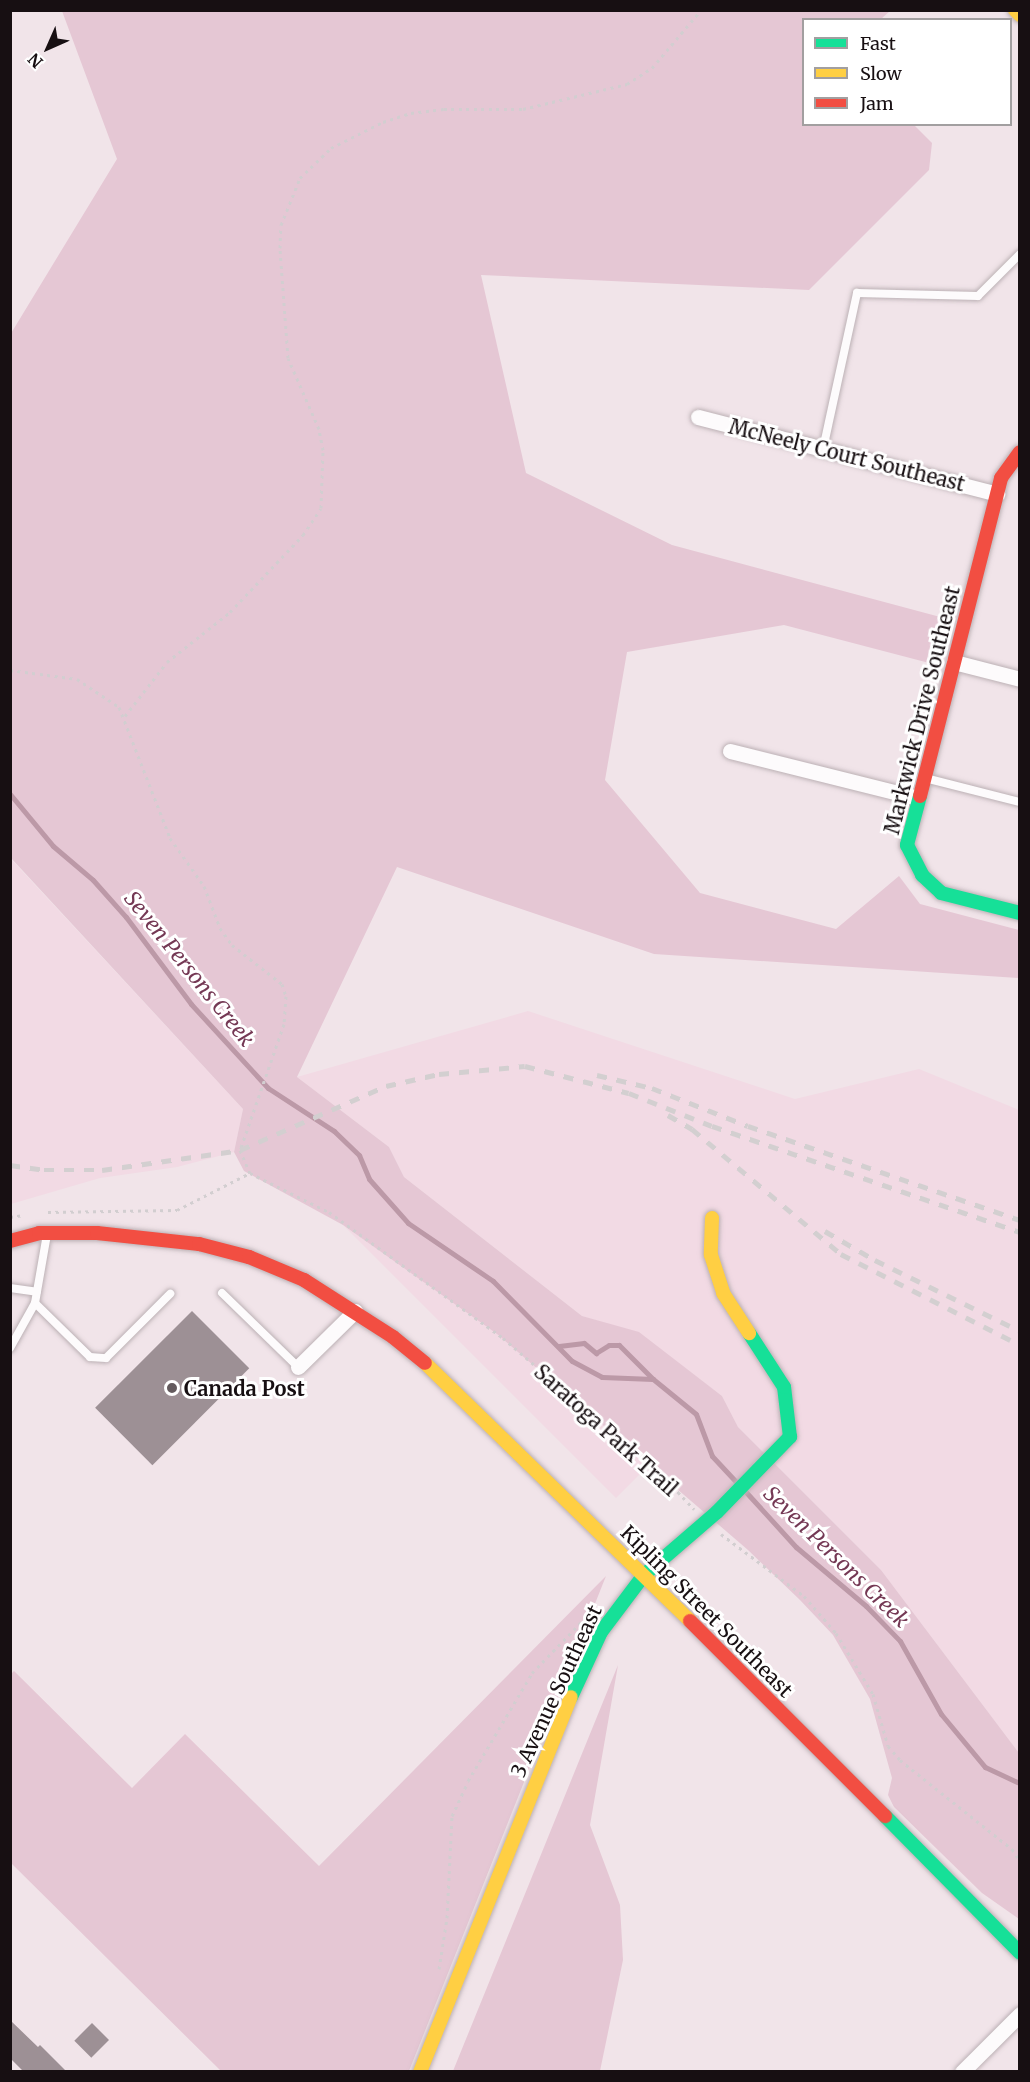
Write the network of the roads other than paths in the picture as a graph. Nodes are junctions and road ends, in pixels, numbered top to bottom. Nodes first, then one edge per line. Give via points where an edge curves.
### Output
1 (1015, 10) edge
2 (1020, 15) edge
3 (1020, 254) edge
4 (698, 417) dead end
5 (823, 449) junction
6 (1020, 452) edge
7 (997, 494) junction
8 (954, 662) junction
9 (1020, 680) edge
10 (730, 751) dead end
11 (923, 777) junction
12 (918, 798) junction
13 (1020, 802) edge
14 (1020, 914) edge
15 (712, 1218) dead end
16 (47, 1233) junction
17 (10, 1241) edge
18 (10, 1288) edge
19 (37, 1293) junction
20 (222, 1293) dead end
21 (170, 1294) dead end
22 (35, 1303) junction
23 (355, 1311) junction
24 (10, 1348) edge
25 (298, 1366) joint
26 (644, 1575) junction
27 (960, 1893) junction
28 (1020, 1930) edge
29 (1020, 1953) edge
30 (1020, 2014) edge
31 (420, 2072) edge
32 (962, 2072) edge

1 - 2 street
3 - 5 lane via 978,296 857,293
4 - 5 street, McNeely Court Southeast
5 - 7 street, McNeely Court Southeast
6 - 7 street, Markwick Drive Southeast via 1001,478
7 - 8 street, Markwick Drive Southeast
8 - 9 street
8 - 11 street, Markwick Drive Southeast
10 - 12 street
11 - 12 street, Markwick Drive Southeast
11 - 13 lane
12 - 14 street, Markwick Drive Southeast via 907,845 922,875 941,893
15 - 26 street, 3 Avenue Southeast via 711,1255 723,1293 784,1387 790,1437 717,1512
16 - 17 street, Kipling Street Southeast
16 - 19 lane
16 - 23 street, Kipling Street Southeast via 147,1236 199,1244 249,1257 304,1280
18 - 19 lane
19 - 22 lane
20 - 25 lane
21 - 22 lane via 106,1358 90,1357
22 - 24 lane
23 - 25 street
23 - 26 street, Kipling Street Southeast via 432,1369
26 - 27 street, Kipling Street Southeast
26 - 31 street, 3 Avenue Southeast via 601,1632 551,1741
27 - 28 street
27 - 29 street, Kipling Street Southeast
30 - 32 street

